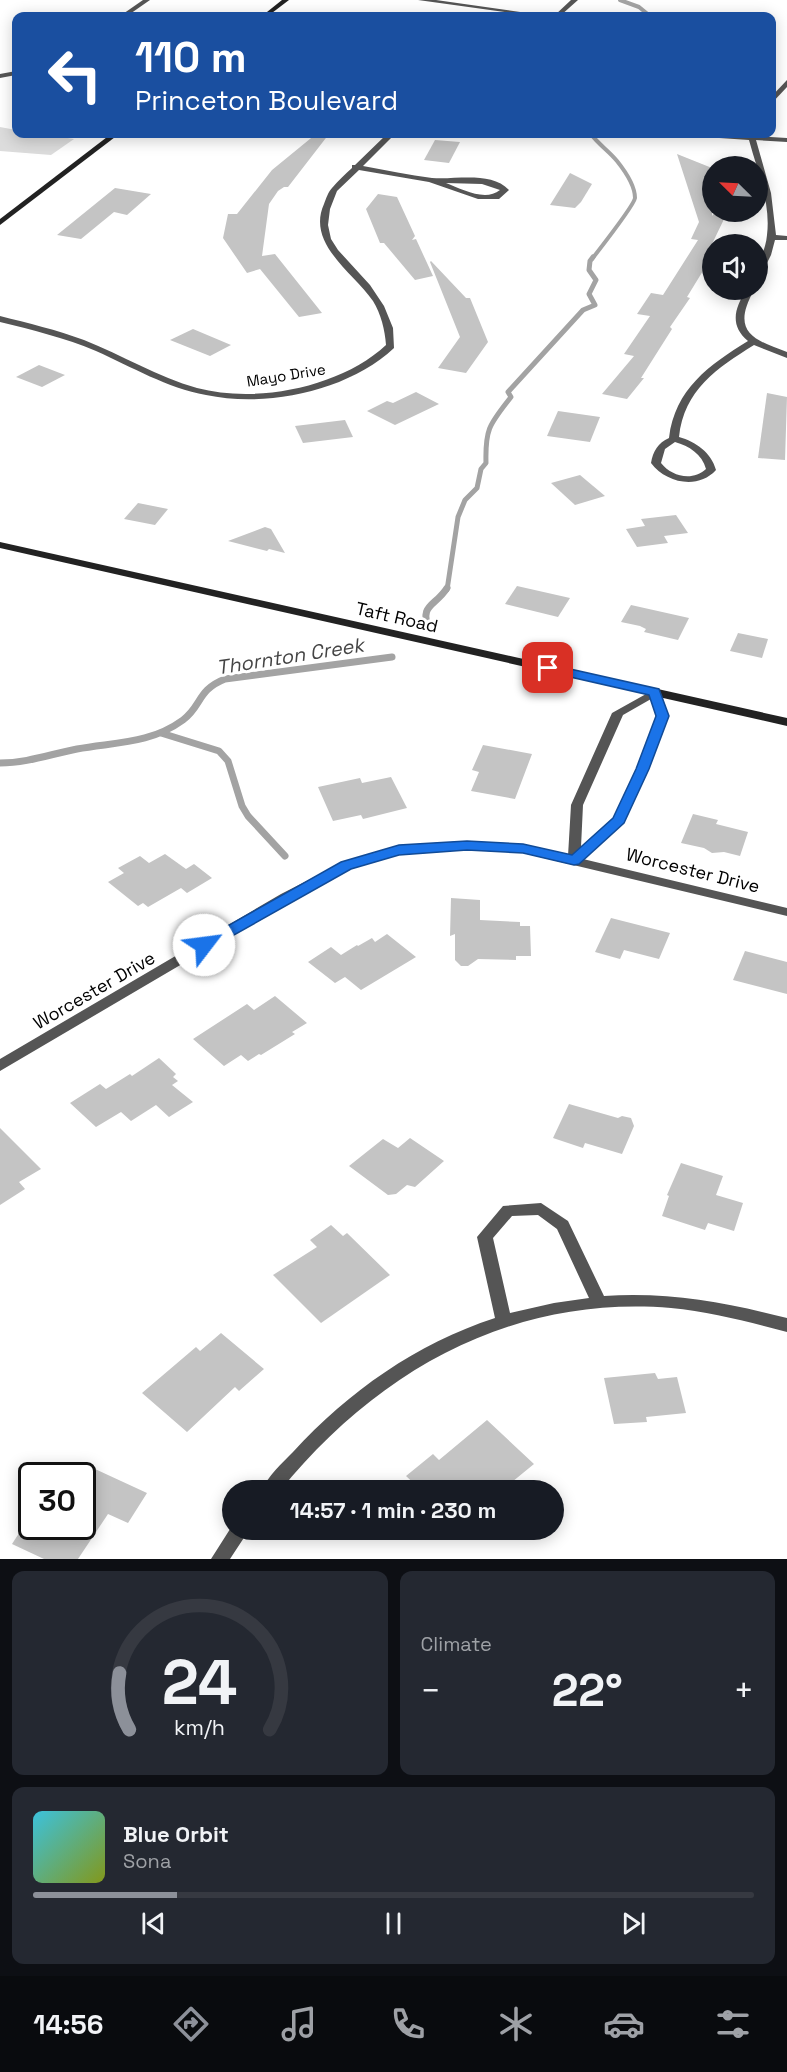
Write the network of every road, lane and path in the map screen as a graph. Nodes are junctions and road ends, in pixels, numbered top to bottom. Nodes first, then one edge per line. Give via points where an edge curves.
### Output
1 (147, 0) edge
2 (286, 0) edge
3 (421, 0) edge
4 (575, 0) edge
5 (129, 12) edge
6 (270, 12) edge
7 (514, 12) edge
8 (562, 12) edge
9 (787, 82) edge
10 (776, 96) edge
11 (110, 138) edge
12 (387, 138) edge
13 (753, 138) edge
14 (770, 138) edge
15 (787, 140) edge
16 (355, 167) junction
17 (431, 180) junction
18 (0, 223) edge
19 (771, 237) junction
20 (787, 238) edge
21 (768, 251) edge
22 (745, 300) edge
23 (0, 319) edge
24 (754, 341) junction
25 (787, 355) edge
26 (674, 439) junction
27 (0, 545) edge
28 (655, 692) junction
29 (787, 722) edge
30 (574, 860) junction
31 (787, 912) edge
32 (0, 1066) edge
33 (599, 1302) junction
34 (504, 1322) junction
35 (787, 1325) edge
36 (280, 1480) edge
37 (233, 1540) edge
38 (220, 1559) edge

1 - 5 street
2 - 6 street
3 - 7 street
4 - 8 street
9 - 10 street
11 - 18 street
12 - 16 street, Mayo Drive
13 - 19 street via 770,207
14 - 15 street
16 - 17 street
16 - 23 street, Mayo Drive via 327,202 323,224 326,240 377,300 387,321 391,346 381,358 328,385 237,396 205,393 86,344
17 - 17 street via 487,182 505,190 496,196 478,197
19 - 20 street
19 - 21 street
22 - 24 street via 740,311 740,327
24 - 25 street
24 - 26 street via 722,362 684,402 677,416
26 - 26 street via 660,448 658,467 684,479 707,475 711,470 705,456
27 - 28 street, Taft Road
28 - 29 street, Taft Road
28 - 30 street via 662,716 619,820
28 - 30 street via 618,713 577,805
30 - 31 street, Worcester Drive
30 - 32 street, Worcester Drive via 523,849 467,846 399,850 346,866 286,897
33 - 34 street
33 - 34 street via 563,1225 541,1209 508,1210 485,1237
33 - 35 street via 655,1301 712,1307
34 - 36 street via 457,1338 403,1369 342,1414
37 - 38 street

